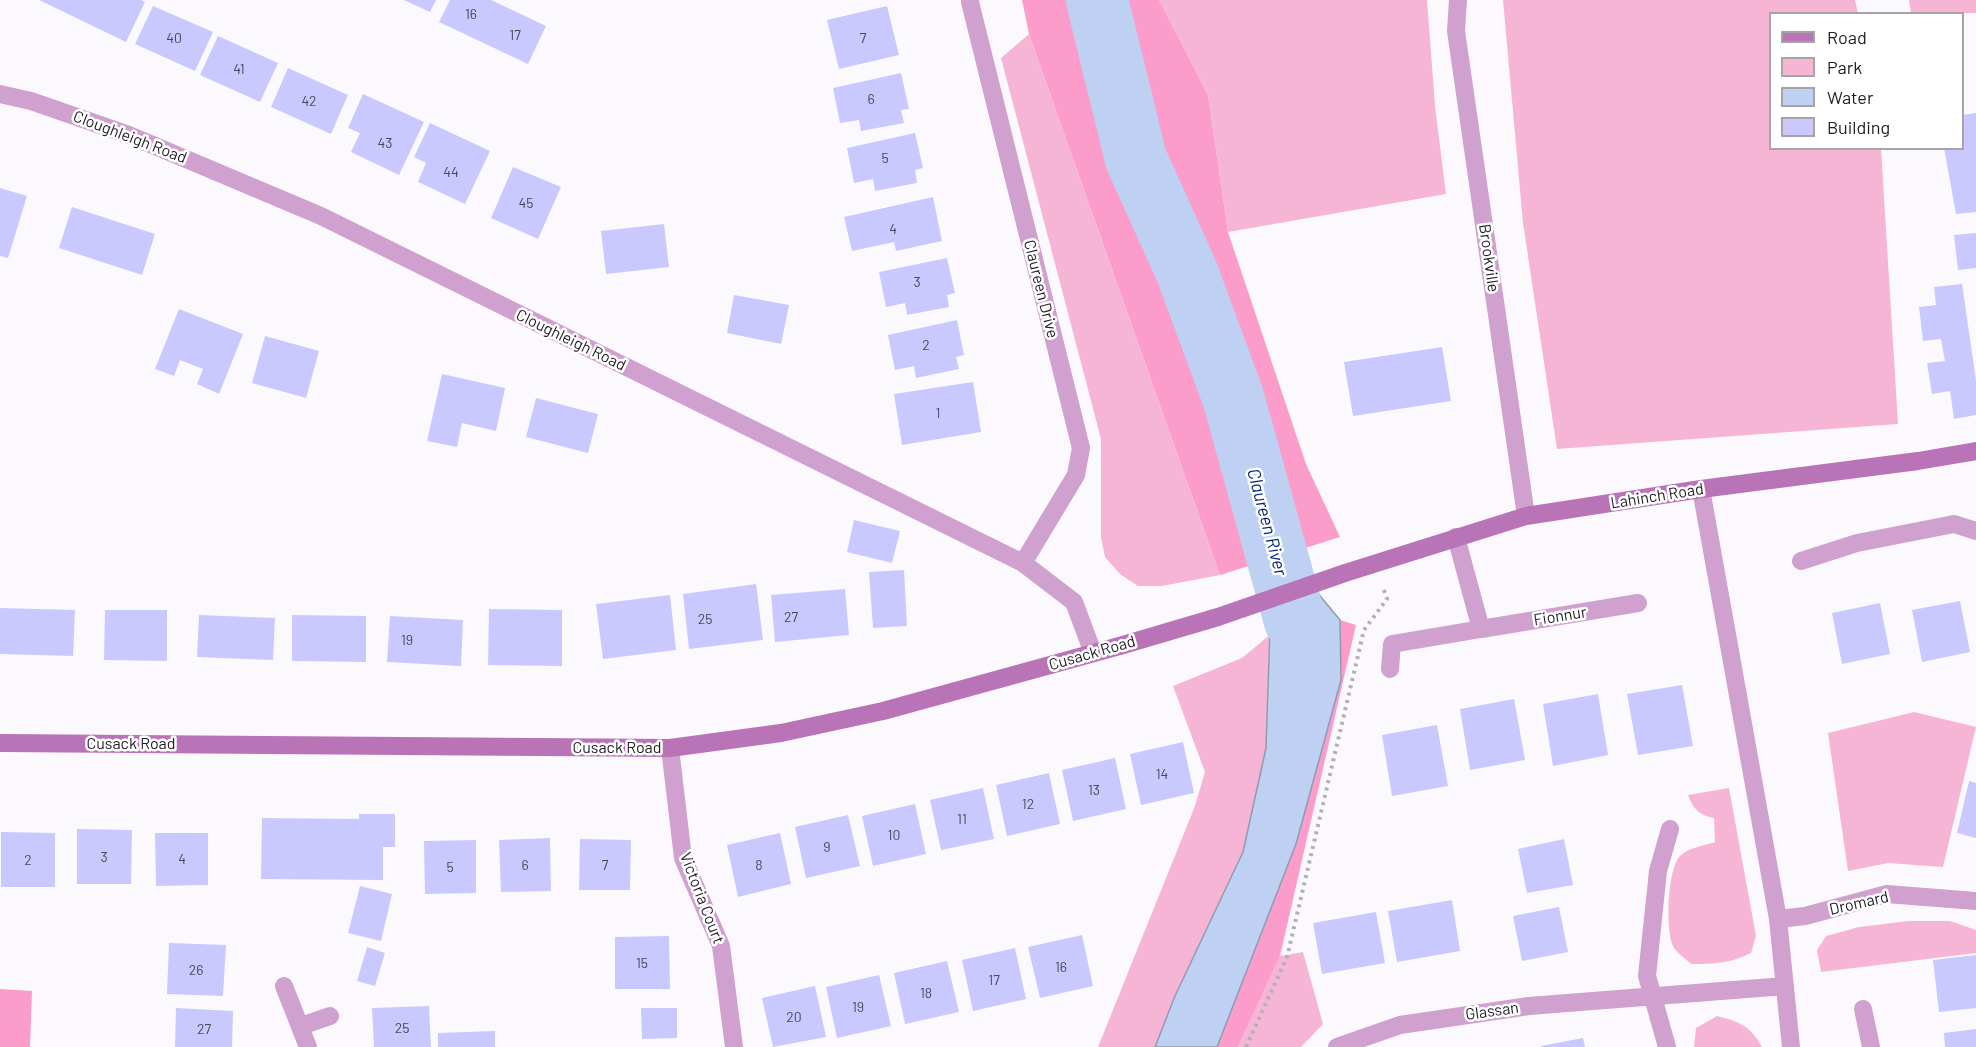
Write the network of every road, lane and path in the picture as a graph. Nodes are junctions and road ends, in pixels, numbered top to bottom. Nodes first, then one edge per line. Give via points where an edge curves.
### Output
1 (1458, 0) edge
2 (970, 2) dead end
3 (0, 94) edge
4 (1976, 451) edge
5 (1701, 489) junction
6 (1526, 516) junction
7 (1976, 531) edge
8 (1456, 537) junction
9 (1801, 561) dead end
10 (1023, 563) junction
11 (1377, 563) junction
12 (1345, 573) joint
13 (1638, 603) dead end
14 (1481, 628) junction
15 (1093, 653) junction
16 (1390, 669) dead end
17 (0, 743) edge
18 (670, 748) junction
19 (1670, 830) dead end
20 (1976, 901) edge
21 (1778, 919) junction
22 (285, 986) dead end
23 (1785, 986) junction
24 (1651, 995) junction
25 (1863, 1009) dead end
26 (330, 1016) dead end
27 (301, 1026) junction
28 (308, 1047) edge
29 (734, 1047) edge
30 (1246, 1047) edge
31 (1337, 1047) edge
32 (1666, 1047) edge
33 (1791, 1047) edge
34 (1871, 1047) edge

1 - 6 street, Brookville via 1456,31
2 - 10 street, Claureen Drive via 1081,448 1076,475
3 - 10 street, Cloughleigh Road via 129,135 321,216
4 - 5 main road, Lahinch Road
5 - 6 main road, Lahinch Road
5 - 21 street
6 - 8 main road, Lahinch Road
7 - 9 street via 1954,524 1857,543
8 - 11 main road, Lahinch Road
8 - 14 street
10 - 15 street, Cloughleigh Road via 1074,602
11 - 12 main road, Lahinch Road
11 - 30 path via 1387,599 1364,630 1287,957
12 - 15 main road, Cusack Road via 1218,617
13 - 14 street, Fionnur
14 - 16 street, Fionnur via 1392,644
15 - 18 main road, Cusack Road via 860,716 782,733
17 - 18 main road, Cusack Road
18 - 29 street, Victoria Court via 683,858 721,946
19 - 24 street via 1658,871 1647,976
20 - 21 street, Dromard via 1887,894 1805,916
21 - 23 street
22 - 27 street
23 - 24 street, Glassan
23 - 33 street
24 - 31 street, Glassan via 1529,1006 1400,1025
24 - 32 street
25 - 34 street
26 - 27 street
27 - 28 street

